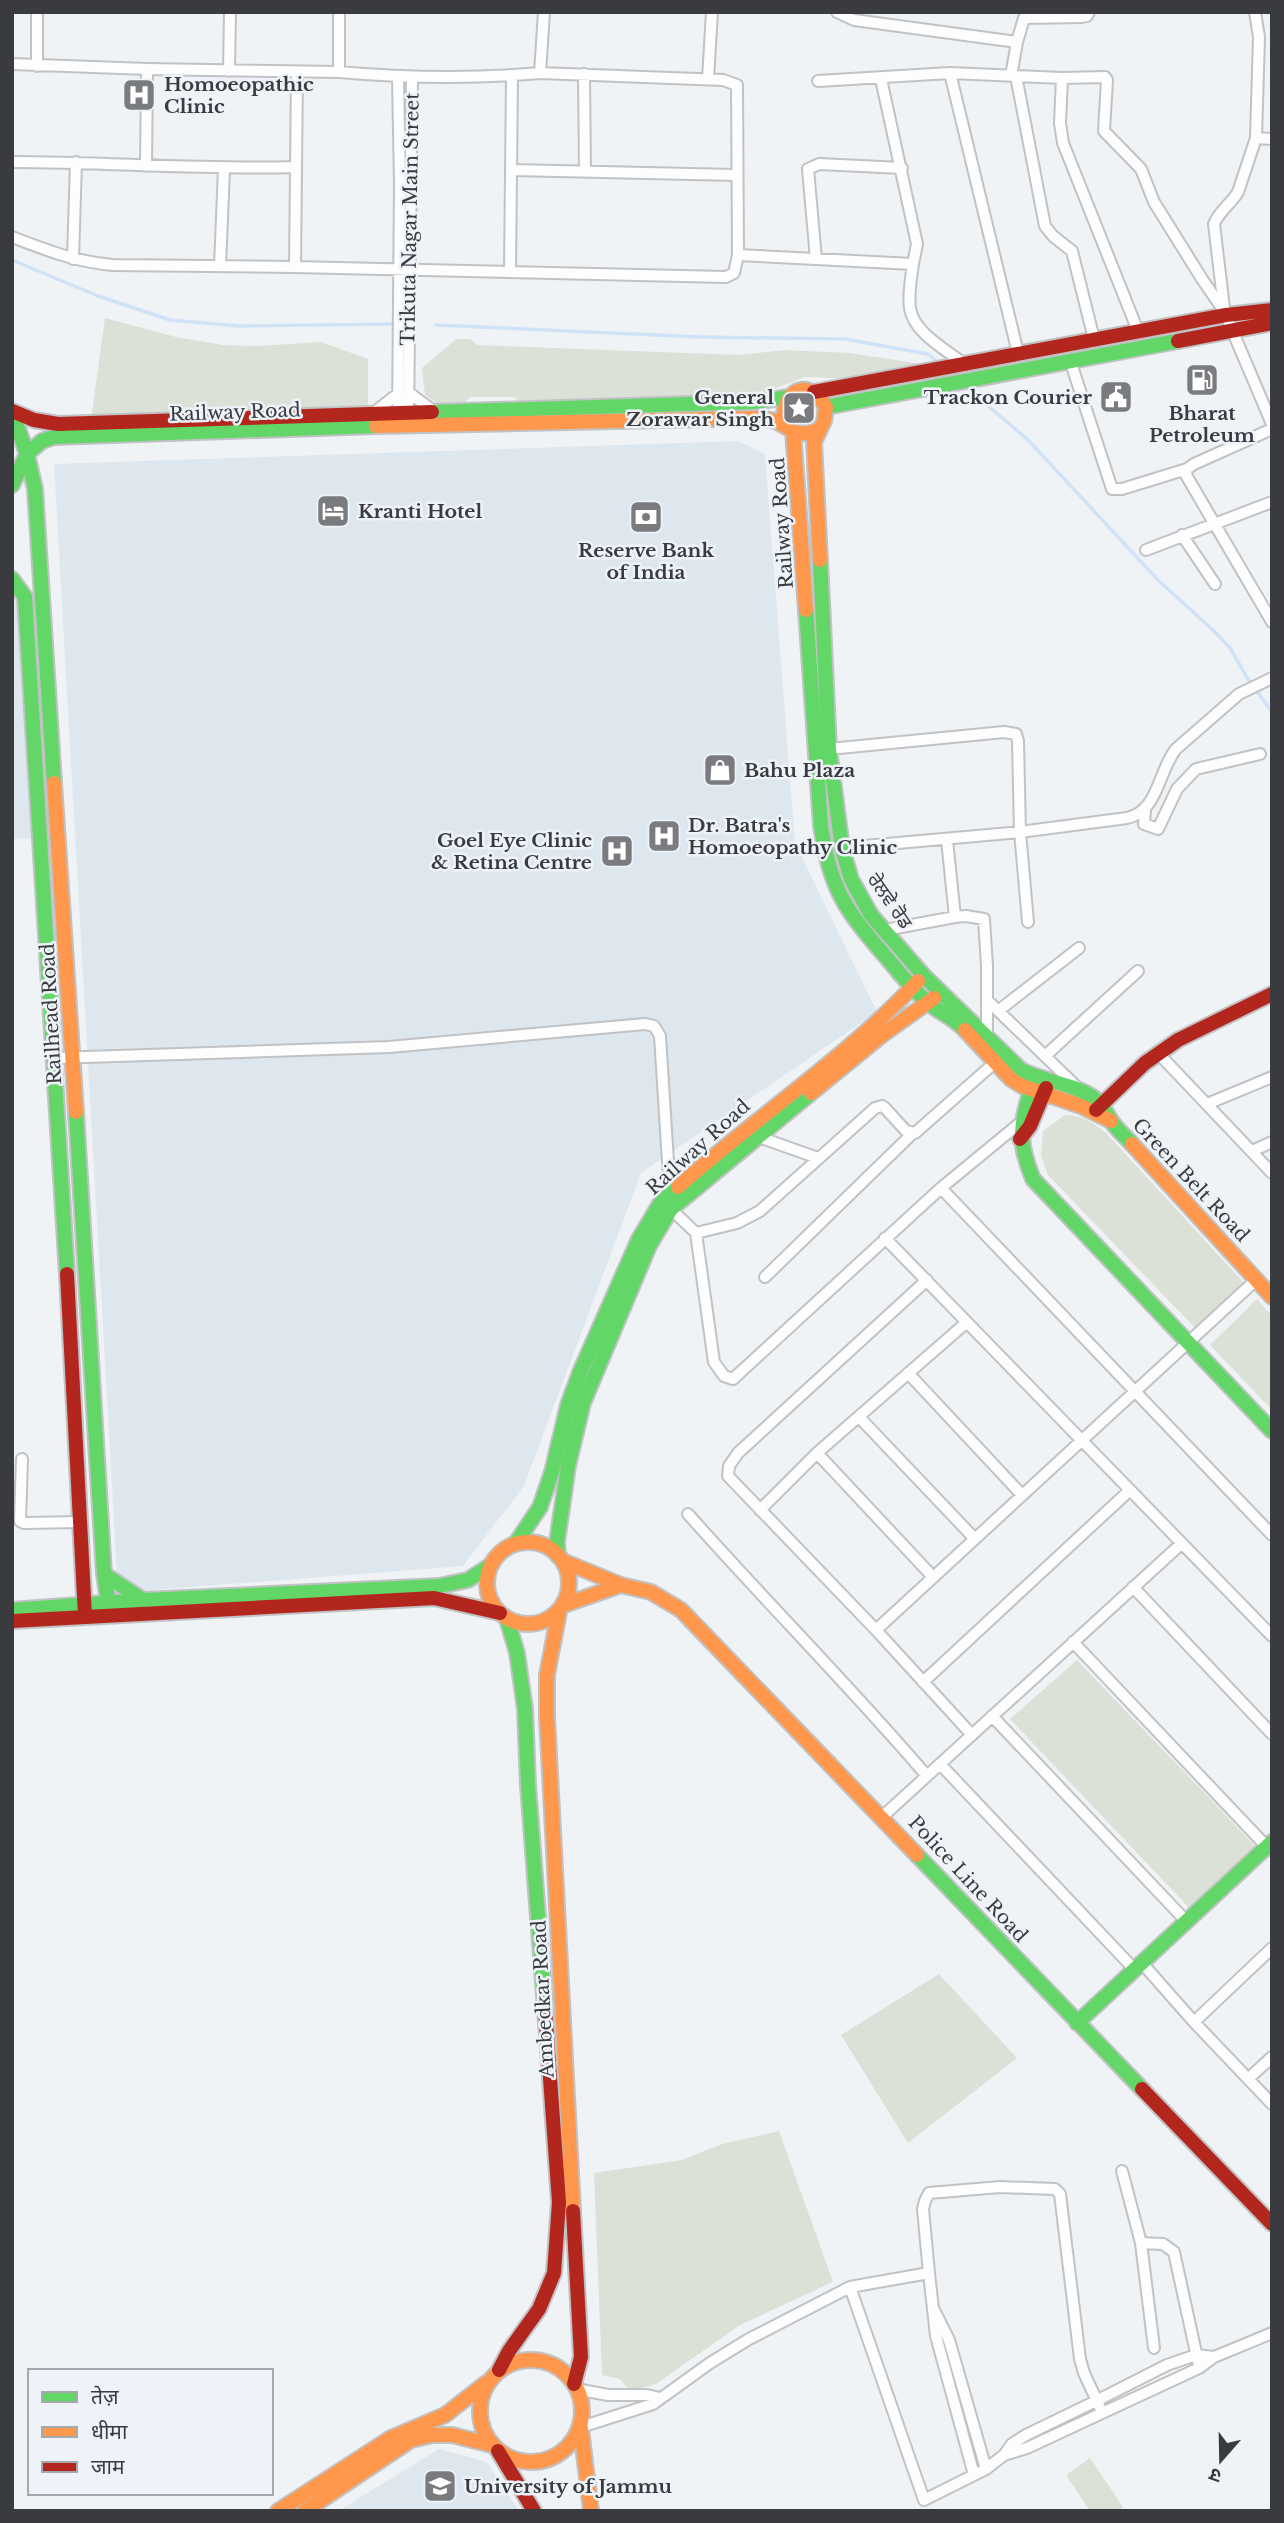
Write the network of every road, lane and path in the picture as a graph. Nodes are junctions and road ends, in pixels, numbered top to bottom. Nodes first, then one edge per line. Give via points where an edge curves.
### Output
1 (37, 12) edge
2 (230, 12) edge
3 (339, 12) edge
4 (544, 12) edge
5 (837, 12) edge
6 (1089, 12) edge
7 (1255, 12) edge
8 (715, 13) edge
9 (1259, 37) junction
10 (1272, 38) edge
11 (1017, 42) junction
12 (12, 64) edge
13 (37, 66) junction
14 (147, 69) junction
15 (229, 71) junction
16 (297, 72) junction
17 (340, 72) junction
18 (540, 73) junction
19 (950, 73) junction
20 (584, 74) junction
21 (512, 76) junction
22 (1014, 76) junction
23 (398, 77) junction
24 (412, 77) junction
25 (1062, 78) junction
26 (709, 79) junction
27 (881, 79) junction
28 (818, 81) dead end
29 (1256, 138) junction
30 (1272, 139) edge
31 (12, 162) edge
32 (76, 162) junction
33 (146, 166) junction
34 (296, 167) junction
35 (902, 168) junction
36 (224, 169) junction
37 (512, 170) junction
38 (585, 171) junction
39 (736, 175) junction
40 (12, 236) edge
41 (738, 255) junction
42 (73, 259) junction
43 (816, 259) junction
44 (912, 264) junction
45 (220, 266) junction
46 (295, 267) junction
47 (404, 271) junction
48 (510, 272) junction
49 (1272, 310) edge
50 (1225, 313) junction
51 (1272, 323) edge
52 (1232, 330) junction
53 (1138, 331) junction
54 (1094, 339) junction
55 (1018, 353) junction
56 (1070, 360) junction
57 (959, 364) junction
58 (403, 393) junction
59 (814, 393) junction
60 (789, 397) junction
61 (826, 407) junction
62 (12, 412) edge
63 (435, 412) junction
64 (372, 414) junction
65 (403, 420) junction
66 (1272, 426) edge
67 (133, 428) junction
68 (818, 430) junction
69 (793, 431) junction
70 (27, 454) junction
71 (1187, 469) junction
72 (12, 485) edge
73 (1271, 505) edge
74 (1213, 523) junction
75 (1182, 536) junction
76 (1146, 550) dead end
77 (12, 579) edge
78 (1215, 584) dead end
79 (1272, 622) edge
80 (1272, 678) edge
81 (829, 749) junction
82 (1260, 754) dead end
83 (1145, 810) junction
84 (1020, 832) junction
85 (947, 840) junction
86 (842, 848) junction
87 (43, 900) junction
88 (63, 900) junction
89 (955, 917) junction
90 (1028, 922) dead end
91 (885, 930) junction
92 (1079, 948) dead end
93 (1138, 971) dead end
94 (924, 976) junction
95 (912, 987) junction
96 (940, 992) junction
97 (1272, 994) edge
98 (987, 1000) junction
99 (928, 1003) junction
100 (998, 1011) junction
101 (987, 1036) junction
102 (1158, 1053) junction
103 (1045, 1056) junction
104 (73, 1057) junction
105 (55, 1058) junction
106 (1000, 1058) junction
107 (1272, 1077) edge
108 (1039, 1087) junction
109 (1083, 1093) junction
110 (1207, 1104) junction
111 (1099, 1108) junction
112 (1111, 1121) joint
113 (1020, 1123) junction
114 (912, 1134) junction
115 (759, 1137) junction
116 (1020, 1139) junction
117 (1272, 1142) edge
118 (1252, 1151) junction
119 (818, 1158) junction
120 (1272, 1172) edge
121 (941, 1188) junction
122 (670, 1193) junction
123 (671, 1209) junction
124 (696, 1233) junction
125 (885, 1238) junction
126 (765, 1277) dead end
127 (927, 1280) junction
128 (1256, 1280) junction
129 (1272, 1297) edge
130 (967, 1322) junction
131 (1187, 1343) junction
132 (908, 1373) junction
133 (1135, 1391) junction
134 (859, 1417) junction
135 (1272, 1431) edge
136 (1081, 1441) junction
137 (817, 1453) junction
138 (22, 1459) dead end
139 (1129, 1491) junction
140 (1023, 1495) junction
141 (760, 1510) junction
142 (688, 1514) dead end
143 (79, 1521) junction
144 (1272, 1535) edge
145 (975, 1539) junction
146 (516, 1543) junction
147 (1181, 1544) junction
148 (561, 1559) junction
149 (491, 1565) junction
150 (104, 1574) junction
151 (933, 1577) junction
152 (83, 1578) junction
153 (621, 1585) junction
154 (1133, 1587) junction
155 (143, 1600) junction
156 (62, 1606) junction
157 (109, 1609) junction
158 (562, 1609) junction
159 (12, 1610) edge
160 (84, 1610) junction
161 (503, 1616) junction
162 (12, 1621) edge
163 (876, 1630) junction
164 (1272, 1636) edge
165 (1073, 1642) junction
166 (923, 1682) junction
167 (992, 1716) junction
168 (1272, 1734) edge
169 (972, 1735) junction
170 (940, 1764) junction
171 (927, 1776) junction
172 (883, 1817) junction
173 (1269, 1844) edge
174 (1187, 1922) junction
175 (1272, 1948) edge
176 (1138, 1966) junction
177 (1194, 2022) junction
178 (1077, 2023) junction
179 (1272, 2057) edge
180 (1248, 2079) junction
181 (1272, 2104) edge
182 (1122, 2171) dead end
183 (1272, 2224) edge
184 (1141, 2243) junction
185 (929, 2273) junction
186 (850, 2287) junction
187 (934, 2310) junction
188 (1272, 2333) edge
189 (1154, 2348) dead end
190 (1196, 2356) junction
191 (1214, 2357) junction
192 (1199, 2368) junction
193 (499, 2370) junction
194 (488, 2381) junction
195 (575, 2386) junction
196 (660, 2398) junction
197 (1096, 2401) junction
198 (1102, 2412) junction
199 (581, 2428) junction
200 (496, 2448) junction
201 (1004, 2455) junction
202 (986, 2469) junction
203 (974, 2475) junction
204 (278, 2511) edge
205 (304, 2511) edge
206 (534, 2511) edge
207 (591, 2511) edge

1 - 13 street
2 - 15 street
3 - 17 street
4 - 18 street
5 - 11 street via 854,20
6 - 11 street via 1082,17 1024,18
7 - 9 street
8 - 26 street
9 - 10 street
9 - 29 street
11 - 22 street
12 - 13 street
13 - 14 street
14 - 15 street
14 - 33 street
15 - 16 street
16 - 17 street
16 - 34 street
17 - 23 street
18 - 20 street, Trikuta Nagar Main Street
18 - 21 street, Trikuta Nagar Main Street
19 - 22 street
19 - 27 street
19 - 55 street
20 - 26 street, Trikuta Nagar Main Street
20 - 38 street
21 - 24 street, Trikuta Nagar Main Street
21 - 37 street
22 - 25 street
22 - 54 street via 1045,226 1072,251
23 - 24 street
23 - 47 street
24 - 47 street, Trikuta Nagar Main Street
25 - 50 street via 1105,77 1106,136 1141,169 1154,202
25 - 53 street via 1063,143
26 - 39 street, Trikuta Nagar Main Street via 733,82 739,90
27 - 28 street
27 - 35 street
29 - 30 street
29 - 50 street via 1238,192 1214,224
31 - 32 street
32 - 33 street
32 - 42 street
33 - 36 street
34 - 36 street
34 - 46 street
35 - 43 street via 819,164 808,169
35 - 44 street via 917,244
36 - 45 street
37 - 38 street
37 - 48 street
38 - 39 street
39 - 41 street, Trikuta Nagar Main Street
40 - 42 street
41 - 43 street
41 - 48 street via 734,273 726,277
42 - 45 street via 113,265
43 - 44 street
44 - 57 street via 909,306 914,321
45 - 46 street
46 - 47 street
47 - 48 street
47 - 58 street, Trikuta Nagar Main Street
49 - 50 main road
50 - 52 street
50 - 53 main road
51 - 52 main road
52 - 56 main road
52 - 66 street
53 - 54 main road
54 - 55 main road
55 - 57 main road
56 - 61 main road
56 - 71 street via 1112,489
57 - 59 main road
58 - 63 street
58 - 64 street
58 - 65 street, Trikuta Nagar Main Street
59 - 60 main road via 799,391
59 - 61 main road
60 - 63 main road
60 - 69 main road via 782,413
61 - 68 main road
62 - 67 main road via 58,424
62 - 70 main road, Railhead Road
63 - 65 main road
64 - 65 main road
64 - 67 main road
65 - 67 main road, Railway Road
65 - 69 main road, Railway Road via 758,418
66 - 71 street
67 - 70 main road, Railway Road via 54,437
68 - 69 main road via 807,434
68 - 81 main road, ਰੇਲਵੇ ਰੋਡ via 814,442
69 - 95 main road, Railway Road via 825,855 843,903
70 - 72 main road
70 - 88 main road, Railhead Road via 35,489
71 - 74 street via 1188,480
73 - 74 street
74 - 75 street
74 - 79 street
75 - 76 street
75 - 78 street
77 - 87 main road, Railhead Road via 25,597
80 - 83 street via 1239,694 1170,755
81 - 84 street via 957,735 1016,734
81 - 86 main road, ਰੇਲਵੇ ਰੋਡ
82 - 83 street via 1196,769 1177,789 1160,826 1143,822
83 - 84 street via 1126,818
84 - 85 street
84 - 90 street
85 - 86 street
85 - 89 street
86 - 91 main road, ਰੇਲਵੇ ਰੋਡ via 850,879
87 - 88 main road
87 - 105 main road, Railhead Road
88 - 104 main road, Railhead Road
89 - 91 street
89 - 98 street via 978,917 985,922
91 - 94 main road, ਰੇਲਵੇ ਰੋਡ
92 - 100 street
93 - 103 street
94 - 95 main road, Railway Road
94 - 96 main road, ਰੇਲਵੇ ਰੋਡ
95 - 99 main road, Railway Road
95 - 122 main road, Railway Road via 886,1016
96 - 99 main road
96 - 101 main road, ਰੇਲਵੇ ਰੋਡ
97 - 102 main road
98 - 100 street
98 - 101 street
99 - 106 main road, Railway Road
99 - 115 main road via 882,1035
100 - 103 street
101 - 106 main road, ਰੇਲਵੇ ਰੋਡ
102 - 110 street
102 - 111 main road
103 - 109 street
104 - 105 street
104 - 122 street via 389,1047 654,1026 660,1036
104 - 150 main road, Railhead Road
105 - 143 main road, Railhead Road
106 - 108 main road, Railway Road via 1011,1079
106 - 114 street
107 - 110 street
108 - 109 main road
108 - 111 main road, Railway Road
108 - 113 main road
108 - 116 main road via 1030,1126
109 - 111 main road
110 - 118 street
111 - 112 main road, Railway Road
112 - 128 main road, Green Belt Road
113 - 116 main road
113 - 121 street
114 - 119 street via 885,1108 878,1107
114 - 126 street
115 - 119 street
115 - 123 main road
116 - 131 main road via 1033,1179
117 - 118 street
118 - 120 street
119 - 124 street via 760,1211 737,1223
121 - 125 street
121 - 133 street
122 - 146 main road, Railway Road via 639,1239 581,1370 540,1507
123 - 124 street
123 - 148 main road via 649,1246 583,1403 557,1542
124 - 125 street via 714,1362 730,1379 738,1377
125 - 127 street
127 - 130 street
127 - 141 street via 732,1460 728,1476
128 - 129 main road, Green Belt Road
128 - 131 street
130 - 132 street
130 - 136 street
131 - 133 street
131 - 135 main road
132 - 134 street
132 - 140 street
133 - 136 street
133 - 144 street
134 - 137 street
134 - 145 street
136 - 139 street
136 - 140 street
137 - 141 street
137 - 151 street
138 - 143 street via 20,1521
139 - 147 street
139 - 166 street
140 - 145 street
141 - 163 street
142 - 171 street
143 - 152 main road, Railhead Road
145 - 151 street
146 - 148 main road via 532,1541 550,1547
146 - 149 main road via 499,1553
147 - 154 street
147 - 164 street
148 - 153 main road, Police Line Road
148 - 158 main road via 570,1580
149 - 155 main road via 468,1580 439,1586
149 - 161 main road via 488,1593
150 - 155 main road
150 - 157 main road, Railhead Road
151 - 163 street
152 - 156 main road
152 - 160 main road, Railhead Road
153 - 158 main road
153 - 172 main road, Police Line Road via 651,1592 681,1610
154 - 165 street
154 - 168 street
155 - 157 main road
156 - 159 main road
156 - 160 main road
157 - 160 main road
157 - 161 main road via 434,1598
158 - 161 main road via 540,1623 522,1624
158 - 195 main road, Ambedkar Road via 547,1675 547,1717 581,2357
160 - 162 main road
161 - 193 main road via 517,1653 525,1709 559,2202 554,2273 539,2309
163 - 166 street
165 - 167 street
165 - 173 street
166 - 169 street
167 - 169 street
167 - 174 street
169 - 170 street
170 - 171 street
170 - 176 street
171 - 172 street
172 - 178 main road, Police Line Road
173 - 174 main road
174 - 176 main road
175 - 177 street
176 - 177 street
176 - 178 main road
177 - 180 street
178 - 183 main road, Police Line Road
179 - 180 street
180 - 181 street
182 - 184 street
184 - 189 street
184 - 190 street via 1163,2244 1174,2252
185 - 186 street
185 - 187 street
185 - 197 street via 923,2209 929,2193 1000,2187 1055,2189 1060,2194 1080,2359
186 - 196 street via 749,2339
186 - 203 street via 924,2500
187 - 202 street via 949,2340
187 - 203 street via 936,2336
188 - 191 street
190 - 191 street
190 - 192 street
190 - 197 street via 1167,2365
191 - 192 street
192 - 198 street
193 - 194 main road
193 - 195 main road via 524,2360 543,2361 559,2368
194 - 200 main road via 479,2413
194 - 204 main road via 445,2415 391,2438
195 - 196 street via 608,2395
195 - 199 main road via 582,2409
196 - 199 street via 642,2409
197 - 198 street
197 - 201 street via 1012,2444
198 - 201 street
199 - 200 main road via 569,2447 546,2460 518,2460
199 - 207 main road
200 - 205 main road via 447,2433 411,2440
200 - 206 main road
201 - 202 street
202 - 203 street

